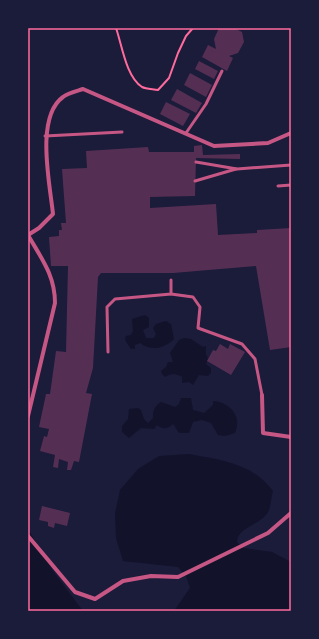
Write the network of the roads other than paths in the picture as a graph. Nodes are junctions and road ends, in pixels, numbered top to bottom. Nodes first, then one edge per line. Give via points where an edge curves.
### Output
1 (222, 72) dead end
2 (122, 132) dead end
3 (186, 133) junction
4 (291, 133) edge
5 (46, 136) junction
6 (196, 162) dead end
7 (291, 165) edge
8 (237, 169) junction
9 (195, 180) dead end
10 (291, 185) edge
11 (278, 186) dead end
12 (28, 235) edge
13 (171, 280) dead end
14 (171, 294) junction
15 (108, 352) dead end
16 (262, 395) joint
17 (28, 416) edge
18 (291, 437) edge
19 (291, 513) edge
20 (28, 536) edge

1 - 3 lane via 206,104
2 - 5 lane
3 - 4 street via 214,146 268,144
3 - 5 street via 83,89 63,97 50,113
5 - 12 street via 53,214
6 - 8 lane
7 - 8 lane
8 - 9 lane
10 - 11 lane
12 - 17 street via 51,276 55,289 55,303
13 - 14 lane
14 - 15 lane via 115,299 107,306
14 - 16 lane via 193,297 200,307 198,328 242,344 255,359
16 - 18 street via 263,433
19 - 20 street via 268,533 178,577 151,576 123,581 95,599 75,592

